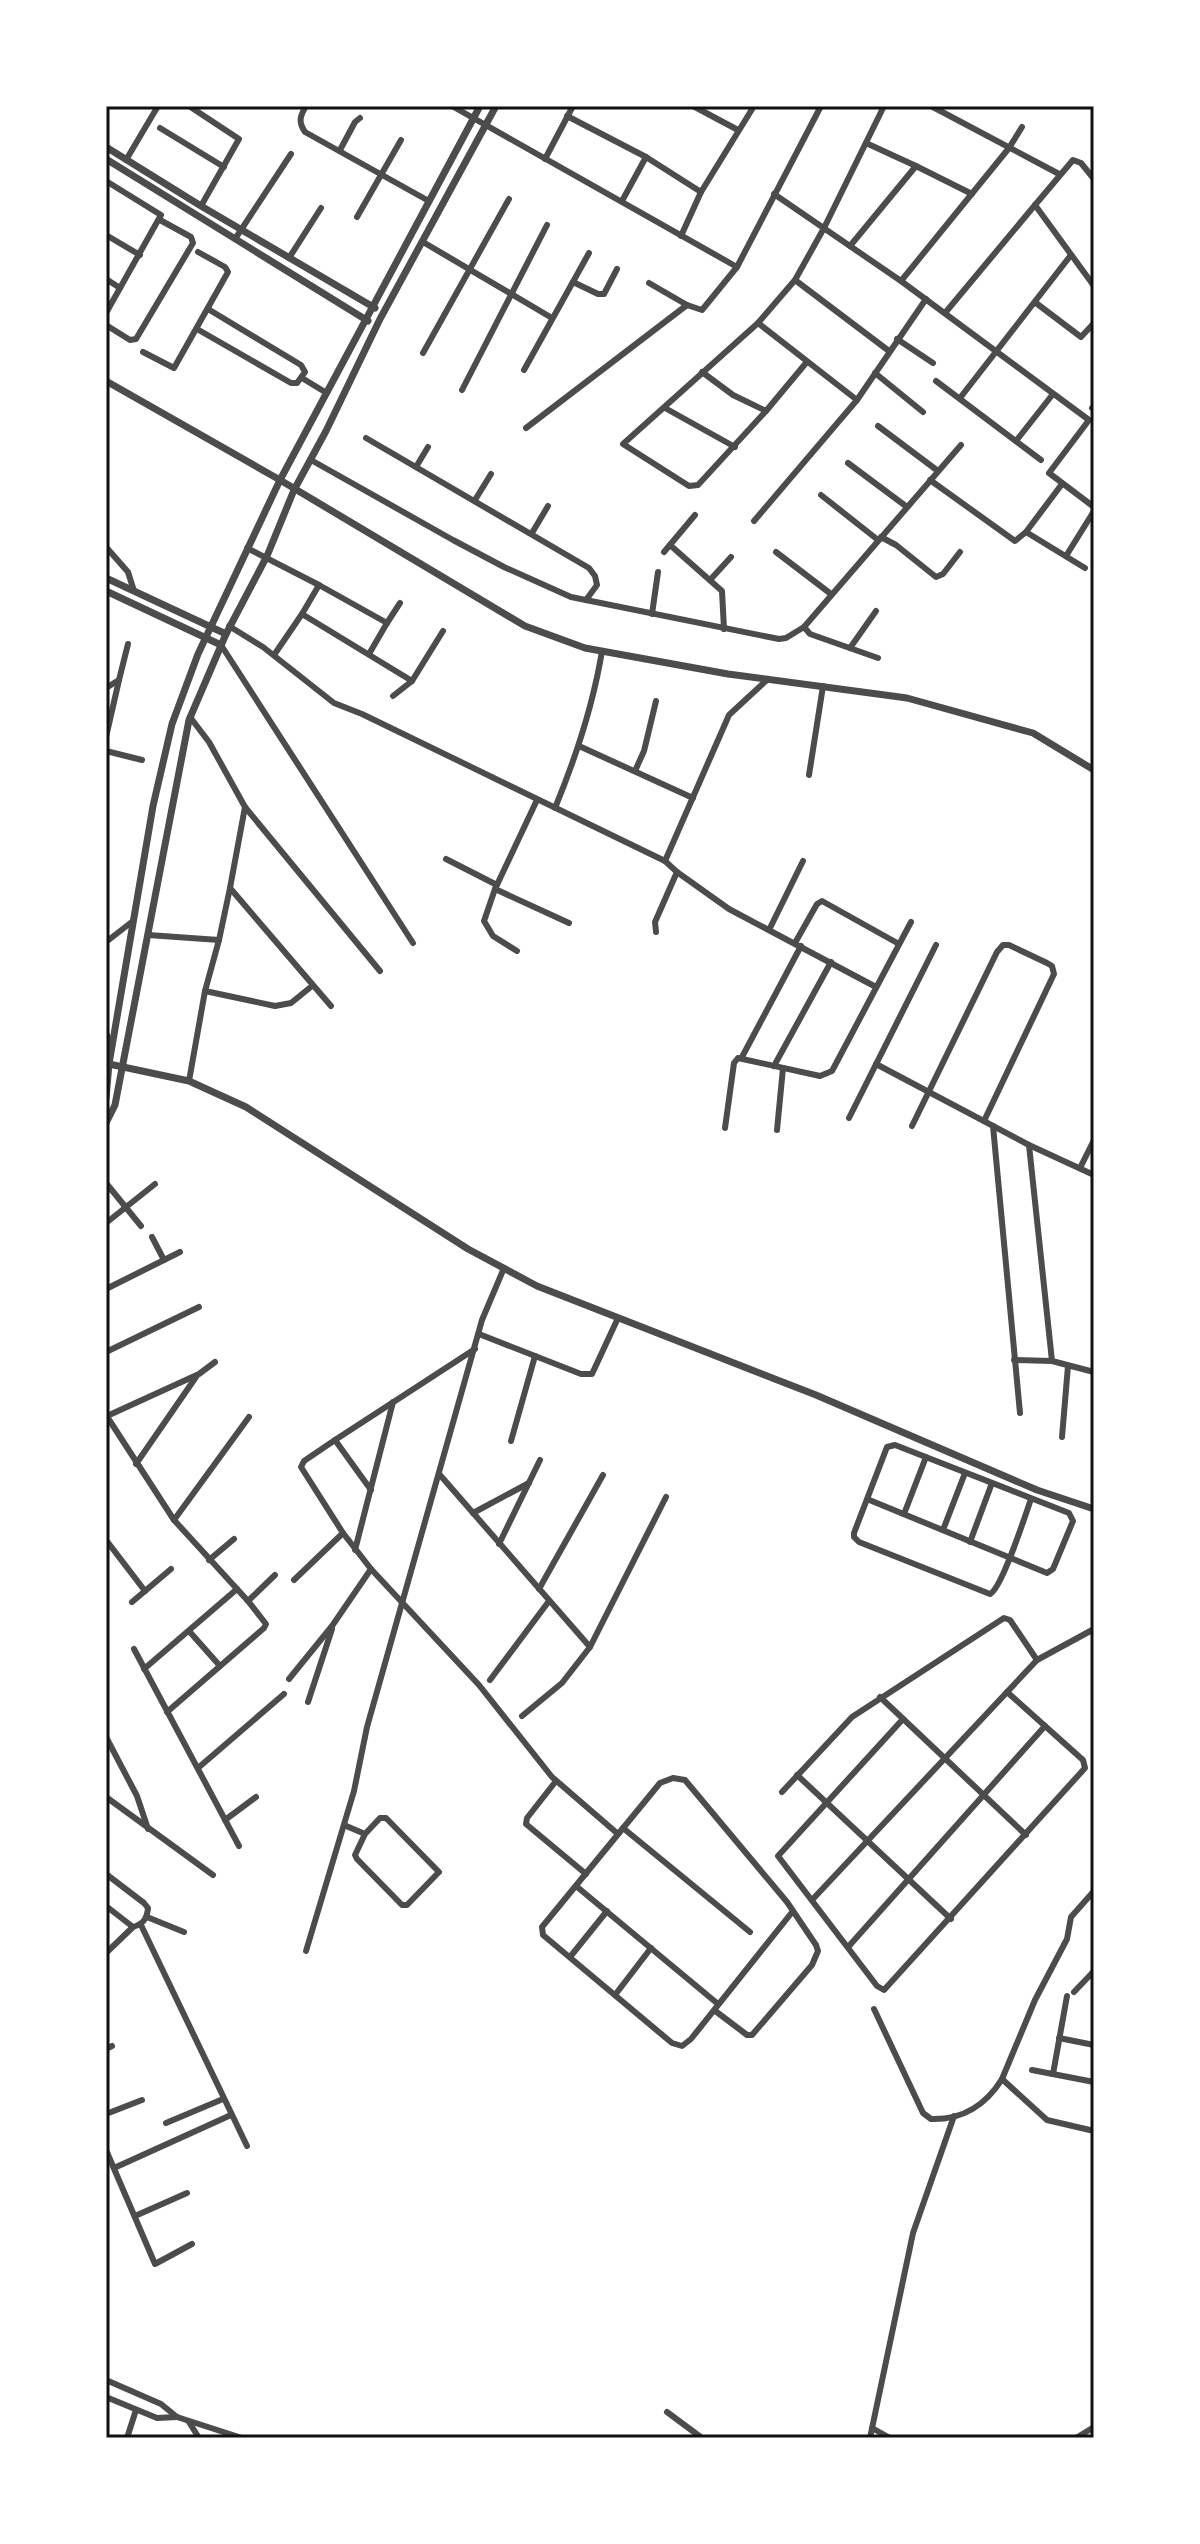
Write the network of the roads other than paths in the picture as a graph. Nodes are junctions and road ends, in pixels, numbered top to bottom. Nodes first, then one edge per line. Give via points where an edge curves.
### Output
1 (158, 106) edge
2 (189, 106) edge
3 (306, 106) edge
4 (452, 106) edge
5 (480, 106) edge
6 (496, 106) edge
7 (573, 106) edge
8 (693, 106) edge
9 (754, 106) edge
10 (821, 106) edge
11 (884, 106) edge
12 (931, 106) edge
13 (567, 116) junction
14 (360, 118) dead end
15 (473, 119) junction
16 (485, 126) junction
17 (1022, 127) dead end
18 (160, 128) dead end
19 (738, 130) junction
20 (401, 140) dead end
21 (866, 143) junction
22 (106, 147) edge
23 (1009, 148) junction
24 (340, 150) junction
25 (291, 154) dead end
26 (646, 157) junction
27 (106, 159) edge
28 (545, 159) junction
29 (126, 160) junction
30 (916, 166) junction
31 (224, 167) junction
32 (382, 174) junction
33 (1059, 174) junction
34 (1094, 179) edge
35 (106, 181) edge
36 (701, 192) junction
37 (774, 194) junction
38 (972, 194) junction
39 (509, 199) dead end
40 (427, 200) junction
41 (622, 201) junction
42 (1035, 205) junction
43 (201, 206) junction
44 (321, 208) dead end
45 (357, 217) dead end
46 (160, 220) junction
47 (547, 225) dead end
48 (824, 228) junction
49 (241, 230) junction
50 (106, 235) edge
51 (681, 236) junction
52 (235, 239) junction
53 (423, 242) junction
54 (850, 246) junction
55 (198, 252) dead end
56 (589, 253) dead end
57 (140, 255) junction
58 (1071, 255) junction
59 (289, 258) junction
60 (737, 267) junction
61 (470, 268) junction
62 (617, 269) dead end
63 (106, 279) edge
64 (795, 280) junction
65 (901, 281) junction
66 (573, 282) junction
67 (649, 283) dead end
68 (1094, 286) edge
69 (120, 288) junction
70 (512, 293) junction
71 (926, 299) junction
72 (1036, 303) junction
73 (687, 305) junction
74 (373, 307) junction
75 (208, 309) junction
76 (106, 313) edge
77 (384, 313) junction
78 (945, 313) junction
79 (552, 318) junction
80 (366, 320) junction
81 (758, 323) junction
82 (1094, 323) edge
83 (106, 325) edge
84 (377, 325) junction
85 (197, 329) junction
86 (897, 339) junction
87 (889, 351) junction
88 (143, 352) dead end
89 (997, 352) junction
90 (423, 353) dead end
91 (806, 363) junction
92 (933, 363) dead end
93 (524, 370) dead end
94 (702, 372) junction
95 (875, 373) junction
96 (302, 378) junction
97 (106, 381) edge
98 (936, 381) dead end
99 (462, 390) dead end
100 (325, 392) junction
101 (1053, 394) junction
102 (960, 398) junction
103 (857, 400) junction
104 (665, 408) junction
105 (766, 411) junction
106 (923, 412) dead end
107 (1091, 422) edge
108 (878, 426) dead end
109 (526, 428) dead end
110 (366, 438) dead end
111 (1016, 441) junction
112 (961, 445) dead end
113 (428, 447) dead end
114 (735, 447) junction
115 (311, 460) junction
116 (1041, 460) dead end
117 (848, 463) dead end
118 (416, 467) junction
119 (938, 471) junction
120 (491, 474) dead end
121 (280, 480) junction
122 (930, 480) junction
123 (1062, 484) junction
124 (294, 490) junction
125 (821, 495) dead end
126 (475, 500) junction
127 (548, 506) dead end
128 (907, 507) junction
129 (1094, 509) edge
130 (695, 515) dead end
131 (754, 521) dead end
132 (1026, 532) junction
133 (532, 533) junction
134 (880, 538) junction
135 (670, 545) junction
136 (106, 547) edge
137 (247, 548) junction
138 (664, 552) dead end
139 (776, 552) dead end
140 (960, 552) dead end
141 (267, 556) junction
142 (1066, 556) junction
143 (731, 557) dead end
144 (1085, 568) dead end
145 (658, 572) dead end
146 (106, 578) edge
147 (710, 580) junction
148 (319, 585) junction
149 (106, 591) edge
150 (134, 591) junction
151 (831, 594) junction
152 (586, 600) junction
153 (400, 603) dead end
154 (876, 611) dead end
155 (302, 614) junction
156 (652, 614) junction
157 (387, 623) junction
158 (211, 626) junction
159 (804, 627) junction
160 (724, 629) junction
161 (228, 630) junction
162 (443, 631) dead end
163 (205, 637) junction
164 (128, 644) dead end
165 (221, 645) junction
166 (850, 648) junction
167 (602, 651) junction
168 (369, 654) junction
169 (274, 655) junction
170 (878, 658) dead end
171 (768, 679) junction
172 (119, 680) junction
173 (412, 681) junction
174 (823, 686) junction
175 (106, 688) edge
176 (393, 696) dead end
177 (656, 701) dead end
178 (190, 717) junction
179 (106, 737) edge
180 (579, 746) junction
181 (106, 751) edge
182 (142, 760) dead end
183 (1094, 770) edge
184 (635, 771) junction
185 (809, 775) dead end
186 (693, 798) junction
187 (537, 800) junction
188 (245, 807) junction
189 (555, 808) junction
190 (446, 859) dead end
191 (665, 861) junction
192 (803, 861) dead end
193 (677, 872) junction
194 (496, 887) junction
195 (230, 888) junction
196 (133, 921) junction
197 (911, 922) dead end
198 (569, 923) dead end
199 (770, 928) junction
200 (656, 932) dead end
201 (148, 935) junction
202 (219, 940) junction
203 (106, 942) edge
204 (413, 943) dead end
205 (798, 944) junction
206 (899, 944) junction
207 (936, 945) dead end
208 (517, 951) dead end
209 (831, 962) junction
210 (380, 971) dead end
211 (312, 986) junction
212 (876, 987) junction
213 (205, 991) junction
214 (331, 1006) dead end
215 (106, 1033) edge
216 (112, 1047) junction
217 (742, 1057) junction
218 (109, 1064) junction
219 (876, 1064) junction
220 (774, 1066) junction
221 (122, 1067) junction
222 (783, 1068) junction
223 (189, 1081) junction
224 (930, 1092) junction
225 (106, 1098) edge
226 (849, 1118) dead end
227 (984, 1121) junction
228 (106, 1123) edge
229 (912, 1126) dead end
230 (993, 1126) junction
231 (725, 1128) dead end
232 (777, 1130) dead end
233 (1094, 1140) edge
234 (1029, 1145) junction
235 (1080, 1168) junction
236 (1094, 1175) edge
237 (106, 1183) edge
238 (155, 1184) dead end
239 (126, 1207) junction
240 (106, 1223) edge
241 (141, 1226) dead end
242 (152, 1237) dead end
243 (180, 1252) dead end
244 (164, 1260) junction
245 (504, 1268) junction
246 (106, 1289) edge
247 (199, 1307) dead end
248 (618, 1318) junction
249 (479, 1334) junction
250 (475, 1349) junction
251 (106, 1352) edge
252 (535, 1356) junction
253 (1014, 1360) junction
254 (1052, 1361) junction
255 (215, 1362) dead end
256 (1068, 1366) junction
257 (1094, 1372) edge
258 (199, 1374) junction
259 (393, 1402) junction
260 (1020, 1413) dead end
261 (106, 1416) edge
262 (249, 1417) dead end
263 (1062, 1437) dead end
264 (335, 1440) junction
265 (511, 1441) dead end
266 (926, 1457) junction
267 (540, 1460) dead end
268 (136, 1464) junction
269 (984, 1467) junction
270 (965, 1473) junction
271 (440, 1475) junction
272 (603, 1475) dead end
273 (981, 1479) junction
274 (529, 1483) junction
275 (992, 1483) junction
276 (371, 1490) junction
277 (666, 1497) dead end
278 (867, 1499) junction
279 (1031, 1499) junction
280 (1094, 1509) edge
281 (473, 1513) junction
282 (904, 1514) junction
283 (174, 1520) junction
284 (943, 1530) junction
285 (343, 1533) junction
286 (234, 1539) dead end
287 (107, 1542) edge
288 (970, 1542) junction
289 (499, 1544) junction
290 (355, 1550) junction
291 (1009, 1558) junction
292 (209, 1560) junction
293 (171, 1569) dead end
294 (371, 1569) junction
295 (275, 1575) dead end
296 (294, 1580) dead end
297 (237, 1589) junction
298 (539, 1589) junction
299 (145, 1591) junction
300 (248, 1601) junction
301 (549, 1601) junction
302 (132, 1602) dead end
303 (403, 1603) junction
304 (332, 1626) junction
305 (1094, 1629) edge
306 (189, 1631) junction
307 (590, 1647) junction
308 (134, 1649) dead end
309 (1037, 1660) junction
310 (220, 1666) junction
311 (144, 1669) junction
312 (289, 1679) dead end
313 (490, 1680) dead end
314 (1007, 1692) junction
315 (284, 1694) dead end
316 (880, 1697) junction
317 (308, 1702) dead end
318 (167, 1712) junction
319 (522, 1716) dead end
320 (903, 1719) junction
321 (1045, 1726) junction
322 (106, 1737) edge
323 (945, 1759) junction
324 (198, 1768) junction
325 (797, 1775) junction
326 (556, 1781) junction
327 (782, 1792) dead end
328 (983, 1795) junction
329 (106, 1797) edge
330 (256, 1797) dead end
331 (827, 1803) junction
332 (225, 1820) junction
333 (344, 1825) junction
334 (148, 1829) junction
335 (620, 1831) junction
336 (365, 1834) junction
337 (1026, 1835) junction
338 (868, 1841) junction
339 (239, 1846) dead end
340 (106, 1874) edge
341 (586, 1874) junction
342 (213, 1875) dead end
343 (909, 1879) junction
344 (576, 1886) junction
345 (1094, 1891) edge
346 (812, 1900) junction
347 (106, 1906) edge
348 (607, 1911) junction
349 (793, 1911) junction
350 (147, 1917) junction
351 (951, 1919) junction
352 (137, 1926) junction
353 (184, 1932) dead end
354 (750, 1932) dead end
355 (849, 1946) junction
356 (651, 1948) junction
357 (306, 1951) dead end
358 (106, 1953) edge
359 (570, 1957) junction
360 (1094, 1971) edge
361 (1074, 1992) dead end
362 (615, 1995) junction
363 (1067, 1996) dead end
364 (716, 2007) junction
365 (874, 2009) dead end
366 (1059, 2038) junction
367 (1094, 2045) edge
368 (1032, 2070) dead end
369 (1053, 2074) junction
370 (1002, 2079) junction
371 (1094, 2082) edge
372 (223, 2099) junction
373 (142, 2100) dead end
374 (106, 2114) edge
375 (231, 2115) junction
376 (957, 2115) junction
377 (166, 2123) dead end
378 (1094, 2131) edge
379 (247, 2146) dead end
380 (106, 2150) edge
381 (114, 2168) junction
382 (187, 2193) dead end
383 (135, 2216) junction
384 (192, 2244) dead end
385 (106, 2380) edge
386 (106, 2397) edge
387 (136, 2410) junction
388 (667, 2412) dead end
389 (177, 2417) junction
390 (189, 2422) junction
391 (1094, 2427) edge
392 (872, 2428) junction
393 (127, 2438) edge
394 (199, 2438) edge
395 (242, 2438) edge
396 (702, 2438) edge
397 (870, 2438) edge
398 (890, 2438) edge
399 (1076, 2438) edge

1 - 29 street
2 - 31 street via 239,139
3 - 24 street via 300,116 305,132
4 - 15 street
5 - 15 street
6 - 16 street
7 - 13 street
8 - 19 street
9 - 19 street
10 - 37 street
11 - 21 street
12 - 23 street
13 - 26 street
13 - 28 street
14 - 24 street
15 - 16 street
15 - 40 street
16 - 28 street
16 - 53 street
17 - 23 street
18 - 31 street
19 - 36 street
20 - 32 street
21 - 30 street
21 - 48 street
22 - 29 street
23 - 33 street
23 - 38 street
24 - 32 street
25 - 49 street
26 - 36 street
26 - 41 street
27 - 52 street
28 - 41 street
29 - 43 street
30 - 38 street
30 - 54 street
31 - 43 street
32 - 40 street
32 - 45 street
33 - 34 street via 1073,160
33 - 42 street
35 - 46 street via 159,213
36 - 51 street
37 - 48 street
37 - 60 street
38 - 65 street
39 - 61 street
40 - 74 street
41 - 51 street
42 - 58 street
42 - 78 street
43 - 49 street
44 - 59 street
46 - 57 street
46 - 83 street via 193,243 136,339
47 - 70 street
48 - 54 street
48 - 64 street
49 - 52 street
49 - 59 street
50 - 57 street
51 - 60 street
52 - 80 street
53 - 61 street
53 - 77 street
54 - 65 street
55 - 75 street via 227,269
56 - 66 street
57 - 69 street
58 - 68 street
58 - 72 street
59 - 74 street
60 - 73 street via 702,310
61 - 70 street
61 - 90 street
62 - 66 street via 604,294
63 - 69 street
64 - 81 street
64 - 87 street
65 - 71 street
66 - 79 street
67 - 73 street
69 - 76 street
70 - 79 street
70 - 99 street
71 - 78 street
71 - 86 street
72 - 82 street via 1081,337
72 - 89 street
73 - 109 street
74 - 77 street
74 - 80 street
75 - 85 street
75 - 96 street via 301,365
77 - 84 street
78 - 89 street
79 - 93 street
80 - 84 street
80 - 100 street
81 - 91 street
81 - 94 street
84 - 115 street
85 - 88 street via 174,368
85 - 96 street via 291,383
86 - 87 street
86 - 92 street
87 - 95 street
89 - 101 street
89 - 102 street
91 - 103 street
91 - 105 street
94 - 104 street
94 - 105 street
95 - 103 street
95 - 106 street
96 - 100 street
97 - 121 street
98 - 102 street
100 - 121 street
101 - 107 street
101 - 111 street
102 - 111 street
103 - 131 street
104 - 114 street
104 - 114 street via 623,444 689,486 705,480
105 - 114 street
107 - 123 street via 1049,471
108 - 119 street
110 - 118 street
111 - 116 street
112 - 119 street
113 - 118 street
115 - 124 street
115 - 152 street via 504,567
117 - 128 street
118 - 126 street
119 - 122 street
120 - 126 street
121 - 124 street
121 - 137 street
122 - 128 street
122 - 132 street via 1012,540
123 - 129 street
123 - 132 street
124 - 141 street
124 - 167 street via 525,626
125 - 134 street
126 - 133 street
127 - 133 street
128 - 134 street
129 - 142 street
130 - 135 street
132 - 142 street
133 - 152 street via 593,572 597,585
134 - 140 street via 936,577
134 - 151 street
135 - 138 street
135 - 147 street
136 - 150 street via 128,572
137 - 141 street
137 - 158 street
139 - 151 street
141 - 148 street
141 - 161 street
142 - 144 street
143 - 147 street
145 - 156 street
146 - 150 street
147 - 160 street via 724,594
148 - 155 street
148 - 157 street
149 - 163 street
150 - 158 street
151 - 159 street
152 - 156 street
153 - 157 street
154 - 166 street
155 - 168 street
155 - 169 street
156 - 160 street
157 - 168 street
158 - 161 street
158 - 163 street
159 - 160 street via 782,639
159 - 166 street
161 - 165 street
161 - 169 street
162 - 173 street
163 - 165 street
163 - 196 street via 172,724
164 - 172 street
165 - 178 street
165 - 204 street
166 - 170 street
167 - 171 street
167 - 180 street
168 - 173 street
169 - 187 street via 334,703
171 - 174 street
171 - 186 street via 729,715
172 - 175 street
172 - 179 street
173 - 176 street
174 - 183 street via 907,698 1033,733
174 - 185 street
177 - 184 street
178 - 188 street
178 - 201 street
180 - 184 street
180 - 189 street
181 - 182 street
184 - 186 street
186 - 191 street
187 - 189 street
187 - 194 street
188 - 195 street
188 - 210 street
189 - 191 street
190 - 194 street
191 - 193 street
192 - 199 street
193 - 199 street via 729,909
193 - 200 street via 655,922
194 - 198 street
194 - 208 street via 485,927
195 - 202 street
195 - 211 street
196 - 203 street
196 - 216 street
197 - 206 street
199 - 205 street
201 - 202 street
201 - 221 street
202 - 213 street
205 - 206 street via 822,901
205 - 209 street
205 - 217 street
206 - 212 street
207 - 219 street
209 - 212 street
209 - 220 street
211 - 213 street via 291,1003 275,1006
211 - 214 street
212 - 222 street via 828,1075
213 - 223 street
215 - 216 street
216 - 218 street
217 - 220 street
217 - 231 street via 734,1063
218 - 221 street
218 - 225 street
219 - 224 street
219 - 226 street
220 - 222 street
221 - 223 street
221 - 228 street
222 - 232 street
223 - 245 street via 246,1107
224 - 227 street
224 - 227 street via 999,948 1009,945 1047,963 1054,970 1051,980
224 - 229 street
227 - 230 street
230 - 234 street
230 - 253 street
233 - 235 street
234 - 235 street
234 - 254 street
235 - 236 street
237 - 239 street
238 - 239 street
239 - 240 street
239 - 241 street
242 - 244 street
243 - 244 street
244 - 246 street
245 - 248 street
245 - 249 street
247 - 251 street
248 - 252 street via 592,1374
248 - 269 street
249 - 250 street
249 - 252 street
250 - 259 street
250 - 271 street
252 - 265 street
253 - 254 street
253 - 260 street
254 - 256 street
255 - 258 street
256 - 257 street
256 - 263 street
258 - 261 street
258 - 268 street
259 - 264 street
259 - 276 street
261 - 268 street
262 - 283 street
264 - 276 street
264 - 285 street via 301,1467
266 - 270 street
266 - 278 street via 889,1445
266 - 282 street
267 - 274 street
268 - 283 street
269 - 273 street
269 - 280 street
270 - 273 street
270 - 284 street
271 - 281 street
271 - 303 street
272 - 298 street
273 - 275 street
274 - 281 street
274 - 289 street
275 - 279 street
275 - 288 street
276 - 290 street
277 - 307 street
278 - 282 street
278 - 291 street via 854,1533 859,1542 986,1593 996,1591
279 - 291 street
279 - 291 street via 1069,1513 1073,1521 1051,1572
281 - 289 street
282 - 284 street
283 - 292 street
284 - 288 street
285 - 290 street
285 - 296 street
286 - 292 street
287 - 299 street
288 - 291 street
289 - 298 street
290 - 294 street
292 - 297 street
293 - 299 street
294 - 303 street
294 - 304 street
295 - 300 street
297 - 300 street
297 - 306 street
298 - 301 street
299 - 302 street
300 - 310 street via 266,1626
301 - 307 street
301 - 313 street
303 - 326 street via 479,1685
303 - 333 street
304 - 312 street
304 - 317 street
305 - 309 street
306 - 310 street
306 - 311 street
307 - 319 street via 562,1683
308 - 311 street
309 - 314 street
309 - 316 street via 1004,1618
310 - 318 street
311 - 318 street
314 - 321 street
314 - 323 street
315 - 324 street
316 - 320 street
316 - 325 street via 852,1717
318 - 324 street
320 - 323 street
320 - 331 street
321 - 328 street
321 - 337 street via 1086,1766
322 - 334 street
323 - 328 street
323 - 338 street
324 - 332 street
325 - 327 street
325 - 331 street
326 - 335 street
326 - 341 street via 526,1824
328 - 337 street
328 - 343 street
329 - 334 street
330 - 332 street
331 - 338 street
331 - 346 street via 778,1856
332 - 339 street
333 - 336 street
333 - 357 street
334 - 342 street
335 - 341 street
335 - 349 street via 660,1783 685,1780
335 - 354 street
336 - 336 street via 386,1818 438,1874 402,1905 357,1859
337 - 351 street
338 - 343 street
338 - 346 street
340 - 350 street via 144,1903
341 - 344 street
343 - 351 street
343 - 355 street
344 - 348 street
344 - 359 street via 541,1931
345 - 370 street via 1071,1917 1067,1939
346 - 355 street
347 - 352 street
348 - 356 street
348 - 359 street
349 - 364 street
349 - 364 street via 818,1951 812,1965 752,2035
350 - 352 street
350 - 353 street
351 - 355 street via 884,1990
352 - 358 street
352 - 372 street
356 - 362 street
356 - 364 street
359 - 362 street
360 - 361 street
362 - 364 street via 682,2046
363 - 366 street
365 - 376 street via 923,2113 934,2120
366 - 367 street
366 - 369 street
368 - 369 street
369 - 371 street
370 - 376 street via 988,2100
370 - 378 street via 1047,2120
372 - 375 street
372 - 377 street
373 - 374 street
375 - 379 street
375 - 381 street
376 - 392 street via 913,2233
380 - 381 street
381 - 383 street
382 - 383 street
383 - 384 street via 155,2264
385 - 389 street via 161,2404
386 - 387 street
387 - 389 street via 157,2418
387 - 393 street
388 - 396 street
389 - 390 street
390 - 394 street
390 - 395 street
391 - 399 street
392 - 397 street
392 - 398 street

